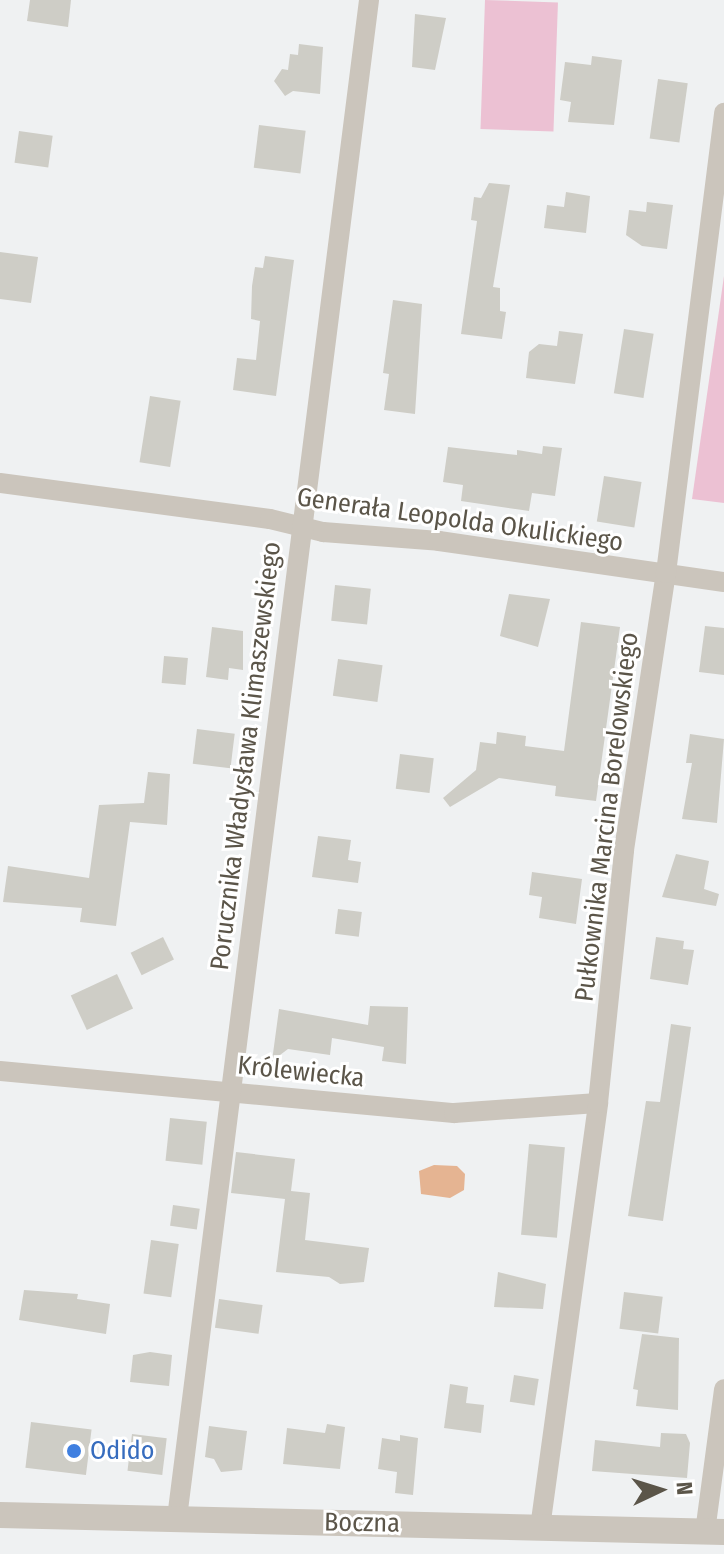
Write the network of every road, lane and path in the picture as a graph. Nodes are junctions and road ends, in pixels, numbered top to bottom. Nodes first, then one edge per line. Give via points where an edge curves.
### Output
1 (369, 0) edge
2 (724, 113) edge
3 (0, 483) edge
4 (301, 528) junction
5 (666, 573) junction
6 (724, 582) edge
7 (0, 1071) edge
8 (229, 1091) junction
9 (598, 1103) junction
10 (724, 1389) edge
11 (0, 1515) edge
12 (177, 1518) junction
13 (540, 1528) junction
14 (714, 1532) edge

1 - 4 street, Porucznika Władysława Klimaszewskiego
2 - 5 street, Pułkownika Marcina Borelowskiego
3 - 4 street, Generała Leopolda Okulickiego via 270,519
4 - 5 street, Generała Leopolda Okulickiego
4 - 8 street, Porucznika Władysława Klimaszewskiego
5 - 6 street, Generała Leopolda Okulickiego
5 - 9 street, Pułkownika Marcina Borelowskiego via 624,850
7 - 8 street, Królewiecka
8 - 9 street, Królewiecka via 454,1113
8 - 12 street, Porucznika Władysława Klimaszewskiego
9 - 13 street, Pułkownika Marcina Borelowskiego
10 - 14 street
11 - 12 street, Boczna
12 - 13 street, Boczna
13 - 14 street, Boczna

